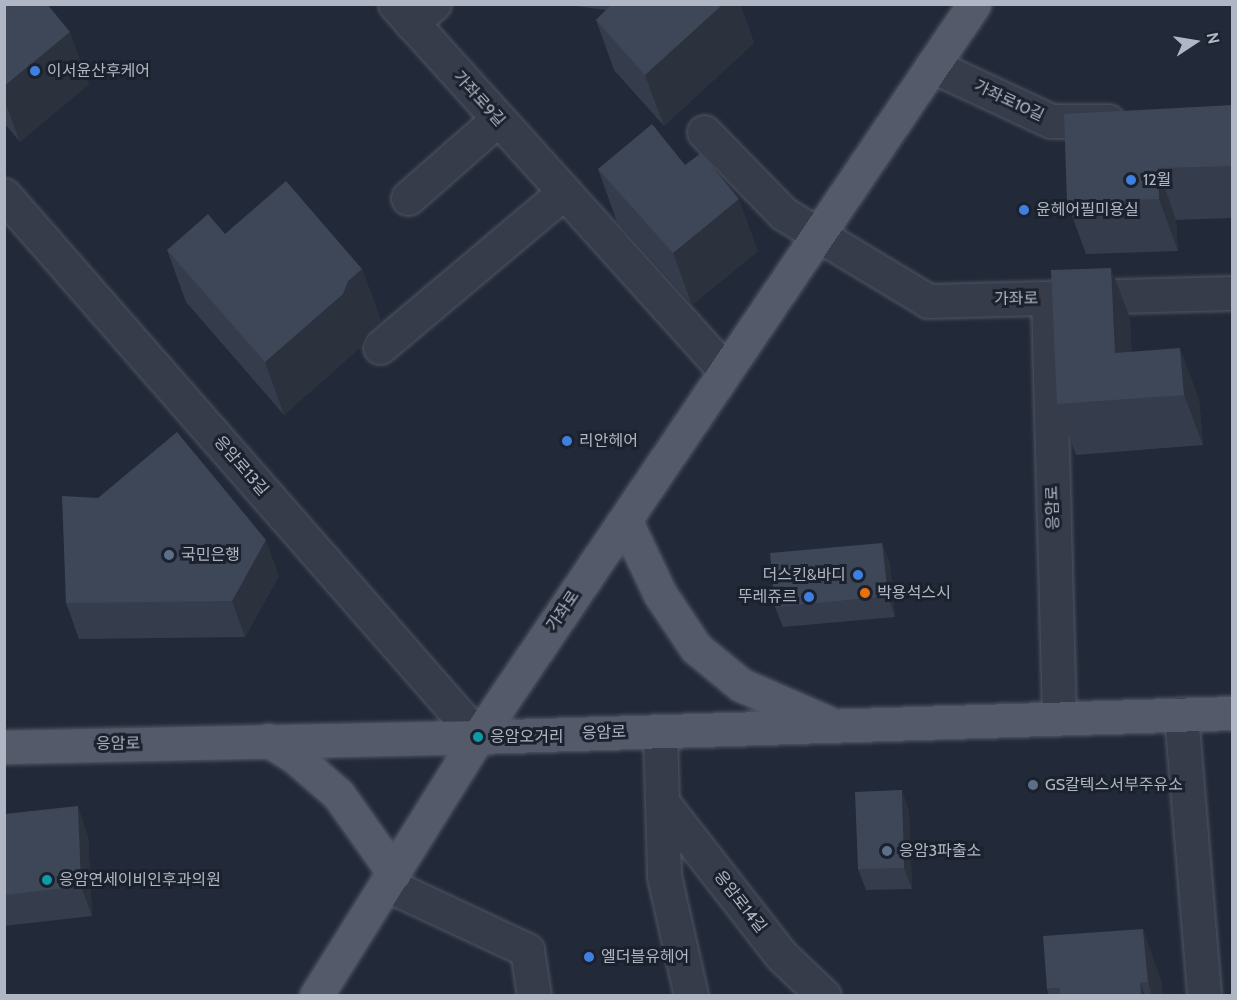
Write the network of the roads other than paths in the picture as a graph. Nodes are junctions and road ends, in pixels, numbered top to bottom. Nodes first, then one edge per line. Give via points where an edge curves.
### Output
1 (974, 4) edge
2 (413, 11) edge
3 (933, 66) junction
4 (498, 119) junction
5 (1142, 121) edge
6 (704, 132) dead end
7 (564, 192) junction
8 (4, 195) edge
9 (408, 198) dead end
10 (820, 233) junction
11 (1233, 293) edge
12 (1048, 298) junction
13 (380, 347) dead end
14 (726, 371) junction
15 (625, 520) junction
16 (1233, 713) edge
17 (1180, 714) junction
18 (1059, 718) junction
19 (833, 725) junction
20 (660, 731) junction
21 (478, 737) junction
22 (268, 740) junction
23 (4, 747) edge
24 (662, 802) junction
25 (390, 879) junction
26 (316, 996) edge
27 (534, 996) edge
28 (691, 996) edge
29 (824, 996) edge
30 (1204, 996) edge

1 - 3 main road, 가좌로
2 - 4 street, 가좌로9길
3 - 5 street, 가좌로10길 via 1051,121
3 - 10 main road, 가좌로
4 - 7 street, 가좌로9길
4 - 9 street
6 - 10 street via 784,214
7 - 13 street
7 - 14 street, 가좌로9길
8 - 21 street, 응암로13길
10 - 12 street, 가좌로 via 928,301
10 - 14 main road, 가좌로
11 - 12 street, 가좌로
12 - 18 street, 응암로
14 - 15 main road, 가좌로
15 - 19 main road via 660,594 696,648 741,685
15 - 21 main road, 가좌로
16 - 17 main road, 응암로
17 - 18 main road, 응암로
17 - 30 street
18 - 19 main road, 응암로
19 - 20 main road, 응암로
20 - 21 main road, 응암로
20 - 24 street
21 - 22 main road, 응암로
21 - 25 main road, 가좌로
22 - 23 main road, 응암로
22 - 25 main road via 295,757 338,794
24 - 28 street via 664,876
24 - 29 street, 응암로14길 via 781,955
25 - 26 main road, 가좌로
25 - 27 street via 527,950

